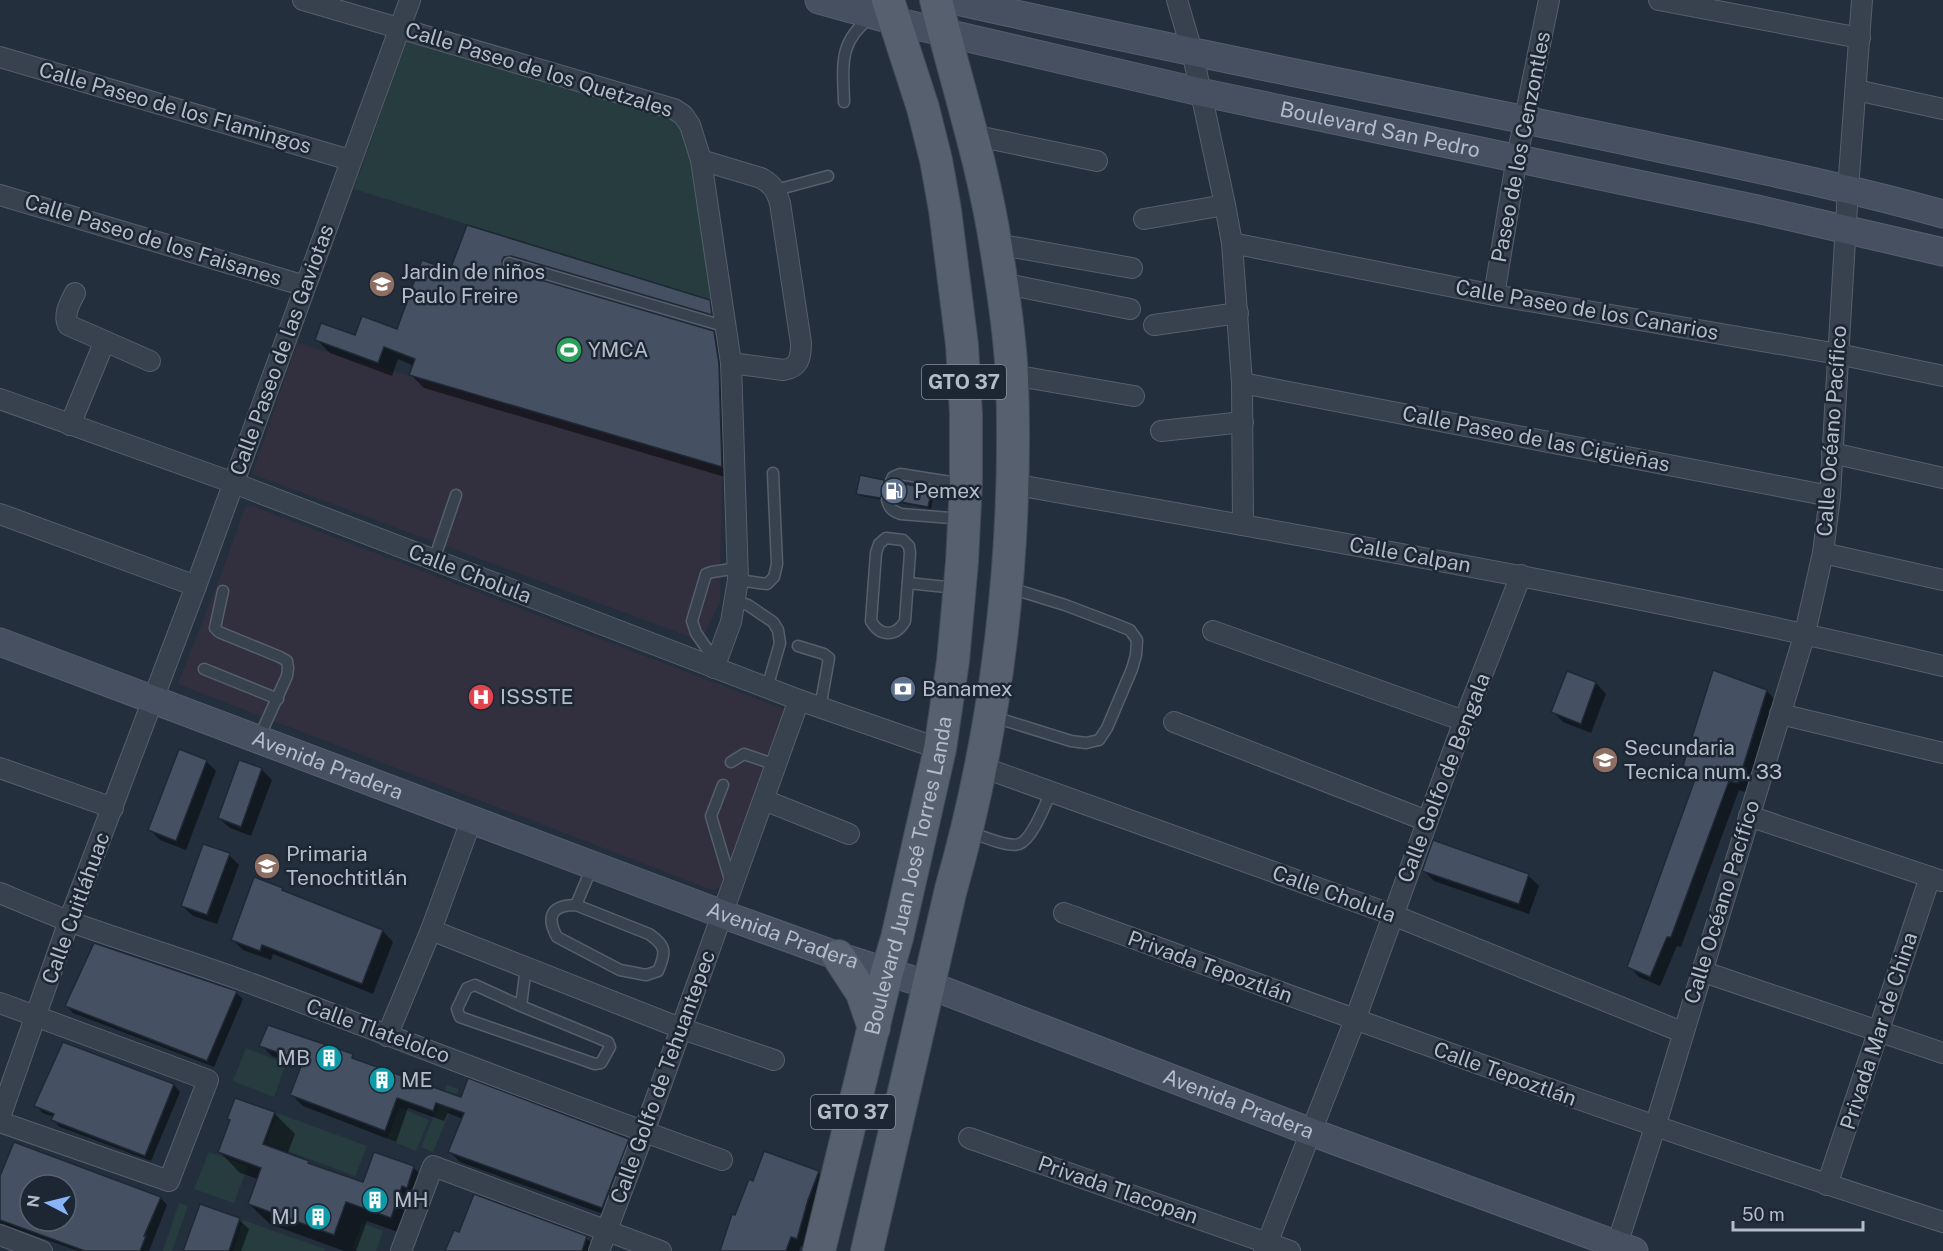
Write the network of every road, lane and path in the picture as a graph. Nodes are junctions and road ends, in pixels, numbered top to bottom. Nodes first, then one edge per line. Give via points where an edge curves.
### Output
1 (303, 0) edge
2 (410, 0) edge
3 (819, 0) edge
4 (936, 0) edge
5 (953, 0) edge
6 (1177, 0) edge
7 (1549, 0) edge
8 (1659, 0) edge
9 (1862, 0) edge
10 (886, 12) edge
11 (399, 28) junction
12 (944, 32) junction
13 (1860, 38) junction
14 (1192, 51) junction
15 (0, 57) edge
16 (1856, 90) junction
17 (1200, 92) junction
18 (844, 102) dead end
19 (1943, 108) edge
20 (1524, 119) junction
21 (972, 135) junction
22 (1517, 157) junction
23 (351, 160) junction
24 (701, 160) junction
25 (1097, 161) dead end
26 (1766, 171) junction
27 (828, 176) dead end
28 (1848, 189) junction
29 (776, 190) junction
30 (0, 195) edge
31 (1226, 206) junction
32 (1756, 209) junction
33 (1943, 214) edge
34 (1144, 219) dead end
35 (1845, 229) junction
36 (1232, 243) junction
37 (996, 244) junction
38 (1943, 252) edge
39 (509, 263) dead end
40 (1132, 268) dead end
41 (1001, 283) junction
42 (305, 286) junction
43 (75, 293) dead end
44 (1494, 295) junction
45 (1130, 309) dead end
46 (1238, 313) junction
47 (1154, 325) dead end
48 (727, 327) junction
49 (104, 343) junction
50 (1838, 354) junction
51 (150, 362) dead end
52 (731, 363) junction
53 (1012, 375) junction
54 (1943, 376) edge
55 (1242, 383) junction
56 (1134, 396) dead end
57 (0, 399) edge
58 (1243, 422) junction
59 (70, 425) junction
60 (1161, 431) dead end
61 (1832, 453) junction
62 (773, 473) dead end
63 (1943, 478) edge
64 (891, 481) dead end
65 (234, 483) junction
66 (966, 484) junction
67 (1012, 484) junction
68 (456, 495) dead end
69 (1830, 496) junction
70 (887, 500) dead end
71 (0, 514) edge
72 (965, 520) junction
73 (1243, 525) junction
74 (1823, 553) junction
75 (434, 560) junction
76 (738, 574) junction
77 (1521, 575) junction
78 (1943, 580) edge
79 (908, 583) junction
80 (196, 586) junction
81 (1005, 586) junction
82 (959, 589) junction
83 (223, 591) dead end
84 (735, 601) junction
85 (1213, 631) dead end
86 (1805, 633) junction
87 (0, 642) edge
88 (798, 646) dead end
89 (715, 665) junction
90 (1943, 666) edge
91 (204, 669) dead end
92 (767, 688) junction
93 (153, 699) junction
94 (278, 699) junction
95 (799, 700) junction
96 (820, 708) junction
97 (1780, 714) junction
98 (990, 716) junction
99 (1464, 721) junction
100 (1174, 722) dead end
101 (258, 740) junction
102 (940, 750) junction
103 (1943, 753) edge
104 (731, 762) dead end
105 (777, 765) junction
106 (982, 767) junction
107 (0, 768) edge
108 (723, 785) dead end
109 (1051, 792) junction
110 (764, 800) junction
111 (113, 808) junction
112 (1749, 816) junction
113 (1427, 820) junction
114 (471, 821) junction
115 (968, 831) junction
116 (849, 834) dead end
117 (593, 866) junction
118 (1936, 879) edge
119 (732, 886) junction
120 (0, 893) edge
121 (576, 905) junction
122 (1064, 913) dead end
123 (722, 914) junction
124 (1392, 915) junction
125 (69, 921) junction
126 (431, 930) junction
127 (838, 956) junction
128 (526, 967) junction
129 (1701, 970) junction
130 (887, 972) junction
131 (929, 985) junction
132 (0, 1003) edge
133 (521, 1006) junction
134 (36, 1017) junction
135 (1355, 1020) junction
136 (680, 1028) junction
137 (874, 1028) junction
138 (1682, 1032) junction
139 (1880, 1032) junction
140 (387, 1036) junction
141 (1943, 1053) edge
142 (774, 1060) dead end
143 (0, 1117) edge
144 (0, 1122) edge
145 (1654, 1127) junction
146 (644, 1132) junction
147 (1311, 1132) junction
148 (969, 1138) dead end
149 (722, 1160) dead end
150 (1827, 1185) junction
151 (1943, 1222) edge
152 (607, 1230) junction
153 (0, 1235) edge
154 (1266, 1247) edge
155 (1622, 1249) edge
156 (42, 1251) edge
157 (401, 1251) edge
158 (599, 1251) edge
159 (661, 1251) edge
160 (819, 1251) edge
161 (867, 1251) edge
162 (1290, 1251) edge

1 - 11 street, Calle Paseo de los Quetzales
2 - 11 street, Calle Paseo de las Gaviotas
3 - 10 street, Boulevard San Pedro
4 - 12 main road, GTO 37
5 - 14 street, Boulevard San Pedro
6 - 14 street
7 - 20 street, Paseo de los Cenzontles
8 - 13 street
9 - 13 street, Calle Océano Pacífico
10 - 12 street, Boulevard San Pedro
10 - 18 lane via 856,28 843,58
10 - 66 main road, Boulevard Juan José Torres Landa / GTO 37 via 923,108 945,210 962,345
11 - 23 street, Calle Paseo de las Gaviotas
11 - 24 street, Calle Paseo de los Quetzales via 674,109 690,125
12 - 17 street, Boulevard San Pedro
12 - 21 main road, GTO 37
13 - 16 street, Calle Océano Pacífico
14 - 17 street
14 - 20 street, Boulevard San Pedro
15 - 23 street, Calle Paseo de los Flamingos
16 - 19 street
16 - 28 street, Calle Océano Pacífico
17 - 22 street, Boulevard San Pedro
17 - 31 street
20 - 22 street, Paseo de los Cenzontles
20 - 26 street, Boulevard San Pedro
21 - 25 street
21 - 37 main road, GTO 37
22 - 32 street, Boulevard San Pedro
22 - 44 street, Paseo de los Cenzontles
23 - 42 street, Calle Paseo de las Gaviotas
24 - 29 street via 761,178
24 - 48 street, Calle Paseo de los Quetzales
26 - 28 street, Boulevard San Pedro
26 - 32 street
27 - 29 lane
28 - 33 street, Boulevard San Pedro
28 - 35 street, Calle Océano Pacífico
29 - 52 street via 801,343 799,362 783,370
30 - 42 street, Calle Paseo de los Faisanes
31 - 34 street
31 - 36 street
32 - 35 street, Boulevard San Pedro
35 - 38 street, Boulevard San Pedro
35 - 50 street, Calle Océano Pacífico
36 - 44 street, Calle Paseo de los Canarios
36 - 46 street
37 - 40 street
37 - 41 main road, GTO 37
39 - 48 lane
41 - 45 street
41 - 53 main road, GTO 37
42 - 65 street, Calle Paseo de las Gaviotas
43 - 49 street via 65,320
44 - 50 street, Calle Paseo de los Canarios
46 - 47 street
46 - 55 street
48 - 52 street, Calle Paseo de los Quetzales
49 - 51 street
49 - 59 street
50 - 54 street, Calle Paseo de los Canarios
50 - 61 street, Calle Océano Pacífico
52 - 76 street, Calle Paseo de los Quetzales
53 - 56 street
53 - 67 main road, GTO 37
55 - 58 street
55 - 69 street, Calle Paseo de las Cigüeñas
57 - 59 street, Calle Cholula
58 - 60 street
58 - 73 street
59 - 65 street, Calle Cholula
61 - 63 street
61 - 69 street, Calle Océano Pacífico
62 - 76 lane via 777,564 774,578 767,584
64 - 66 lane via 900,474
65 - 75 street, Calle Cholula
65 - 80 street, Calle Paseo de las Gaviotas
66 - 72 main road, Boulevard Juan José Torres Landa / GTO 37
67 - 73 street, Calle Calpan
67 - 81 main road, GTO 37
68 - 75 lane
69 - 74 street, Calle Océano Pacífico
70 - 72 lane via 894,512
71 - 80 street
72 - 82 main road, Boulevard Juan José Torres Landa / GTO 37
73 - 77 street, Calle Calpan
74 - 78 street
74 - 86 street, Calle Océano Pacífico
75 - 89 street, Calle Cholula
76 - 84 street, Calle Paseo de los Quetzales
76 - 89 lane via 706,574 692,621
77 - 86 street, Calle Calpan
77 - 99 street, Calle Golfo de Bengala
79 - 79 lane via 909,546 903,540 886,538 876,553 871,607 871,621 882,633 893,634 901,629
79 - 82 lane
80 - 93 street, Calle Paseo de las Gaviotas
81 - 98 main road, GTO 37
81 - 98 lane via 1130,630 1137,640 1136,655 1099,740 1071,741
82 - 102 main road, Boulevard Juan José Torres Landa / GTO 37
83 - 94 lane via 215,628 287,661 287,676
84 - 89 street, Calle Paseo de los Quetzales
84 - 92 lane via 757,610 778,630 780,643
85 - 99 street
86 - 90 street, Calle Calpan
86 - 97 street, Calle Océano Pacífico
87 - 93 street, Avenida Pradera
88 - 96 lane via 829,658
89 - 92 street, Calle Cholula
91 - 94 lane
92 - 95 street, Calle Cholula
93 - 101 street, Avenida Pradera
93 - 111 street, Calle Cuitláhuac
94 - 101 lane
95 - 96 street, Calle Cholula
95 - 105 street, Calle Golfo de Tehuantepec
96 - 102 street, Calle Cholula
97 - 103 street
97 - 112 street, Calle Océano Pacífico
98 - 106 main road, GTO 37
99 - 113 street, Calle Golfo de Bengala
100 - 113 street
101 - 114 street, Avenida Pradera
102 - 130 main road, Boulevard Juan José Torres Landa / GTO 37
104 - 105 lane via 744,754
105 - 110 street, Calle Golfo de Tehuantepec
106 - 109 street, Calle Cholula
106 - 115 main road, GTO 37
107 - 111 street
108 - 119 lane via 711,816
109 - 115 lane via 1028,838 1018,845
109 - 124 street, Calle Cholula
110 - 116 street
110 - 119 street, Calle Golfo de Tehuantepec
111 - 125 street, Calle Cuitláhuac
112 - 118 street
112 - 129 street, Calle Océano Pacífico
113 - 124 street, Calle Golfo de Bengala
114 - 117 street, Avenida Pradera
114 - 126 street
115 - 131 main road, GTO 37
117 - 121 lane
117 - 123 street, Avenida Pradera
118 - 139 street, Privada Mar de China
119 - 123 street, Calle Golfo de Tehuantepec
120 - 125 street, Calle Tlatelolco
121 - 121 lane via 659,940 664,950 658,971 646,975 620,970 557,937 551,919 555,909
122 - 135 street, Privada Tepoztlán
123 - 127 street, Avenida Pradera
123 - 136 street, Calle Golfo de Tehuantepec
124 - 135 street, Calle Golfo de Bengala
124 - 138 street, Calle Cholula
125 - 134 street, Calle Cuitláhuac
125 - 140 street, Calle Tlatelolco
126 - 128 street
126 - 140 street
127 - 130 street, Avenida Pradera
127 - 137 main road via 862,993
128 - 133 lane
128 - 136 street
129 - 138 street, Calle Océano Pacífico
129 - 139 street
130 - 131 street, Avenida Pradera
130 - 137 main road, Boulevard Juan José Torres Landa / GTO 37
131 - 147 street, Avenida Pradera
131 - 161 main road, GTO 37
132 - 134 street
133 - 133 lane via 475,985 467,988 457,1009 460,1017 601,1063 610,1047 608,1042
134 - 143 street, Calle Cuitláhuac
134 - 144 street via 208,1080 170,1181
135 - 145 street, Calle Tepoztlán
135 - 147 street, Calle Golfo de Bengala
136 - 142 street
136 - 146 street, Calle Golfo de Tehuantepec
137 - 160 main road, Boulevard Juan José Torres Landa / GTO 37
138 - 145 street, Calle Océano Pacífico
139 - 141 street
139 - 150 street, Privada Mar de China
140 - 146 street, Calle Tlatelolco
145 - 150 street, Calle Tepoztlán
145 - 155 street, Calle Océano Pacífico
146 - 149 street, Calle Tlatelolco
146 - 152 street, Calle Golfo de Tehuantepec
147 - 154 street, Calle Golfo de Bengala
147 - 155 street, Avenida Pradera
148 - 154 street, Privada Tlacopan
150 - 151 street, Calle Tepoztlán
152 - 157 street via 433,1166
152 - 158 street, Calle Golfo de Tehuantepec
152 - 159 street
153 - 156 street
154 - 162 street, Privada Tlacopan

